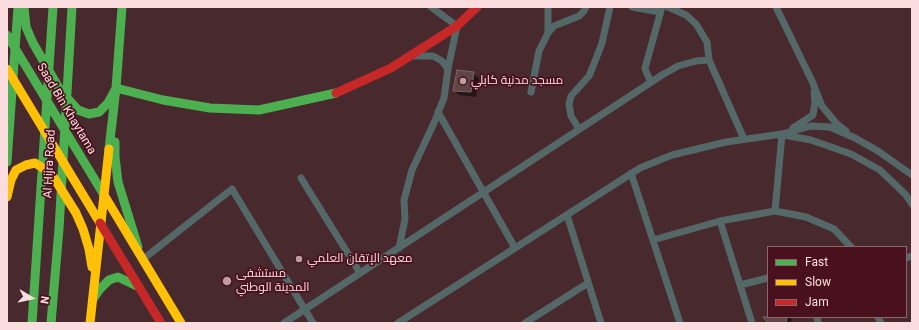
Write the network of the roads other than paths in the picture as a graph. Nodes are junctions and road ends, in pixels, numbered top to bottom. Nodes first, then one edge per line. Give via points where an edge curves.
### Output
1 (18, 7) edge
2 (24, 7) edge
3 (53, 7) edge
4 (72, 7) edge
5 (122, 7) edge
6 (431, 7) edge
7 (477, 7) edge
8 (548, 7) edge
9 (586, 7) edge
10 (610, 7) edge
11 (632, 7) edge
12 (668, 7) edge
13 (776, 7) edge
14 (661, 10) edge
15 (458, 26) junction
16 (548, 32) junction
17 (7, 35) edge
18 (15, 49) junction
19 (410, 56) junction
20 (710, 60) junction
21 (7, 69) edge
22 (448, 69) junction
23 (13, 79) junction
24 (812, 81) junction
25 (652, 82) junction
26 (531, 92) dead end
27 (116, 93) junction
28 (438, 112) junction
29 (579, 129) junction
30 (782, 134) junction
31 (855, 138) junction
32 (744, 139) junction
33 (7, 162) edge
34 (631, 173) junction
35 (912, 175) edge
36 (301, 178) dead end
37 (484, 192) junction
38 (104, 195) junction
39 (7, 197) edge
40 (912, 204) edge
41 (775, 212) junction
42 (567, 215) junction
43 (720, 221) junction
44 (100, 223) junction
45 (653, 240) junction
46 (850, 246) edge
47 (399, 248) junction
48 (515, 248) junction
49 (142, 260) junction
50 (360, 274) junction
51 (767, 278) edge
52 (94, 281) junction
53 (588, 283) junction
54 (740, 285) junction
55 (139, 286) junction
56 (92, 300) junction
57 (304, 310) junction
58 (32, 323) edge
59 (51, 323) edge
60 (90, 323) edge
61 (161, 323) edge
62 (181, 323) edge
63 (284, 323) edge
64 (312, 323) edge
65 (398, 323) edge
66 (525, 323) edge
67 (601, 323) edge
68 (680, 323) edge
69 (752, 323) edge

1 - 18 main road
2 - 27 main road via 26,27 33,43 60,90 78,110 89,114 99,112
3 - 58 main road, Al Hijra Road
4 - 59 main road, Al Hijra Road
5 - 27 main road
6 - 15 street
7 - 15 main road
8 - 16 street
9 - 16 street via 579,16 554,26
10 - 29 street via 602,44 589,76 571,96 571,116
11 - 14 street
12 - 20 street via 686,15 696,24 707,42
13 - 24 street
14 - 25 street via 645,68
15 - 19 main road
15 - 22 street
16 - 26 street via 539,51
17 - 18 main road, Saad Bin Khaytama
18 - 23 main road
18 - 38 main road, Saad Bin Khaytama
19 - 22 street via 433,56 442,61
19 - 27 main road via 391,68 338,92 259,110 210,108
20 - 25 street via 678,66
20 - 32 street
21 - 23 main road
22 - 28 street via 444,98
23 - 33 main road
23 - 44 main road
24 - 30 street via 815,102 813,115
24 - 31 street via 822,106 836,123
25 - 29 street
27 - 38 main road
27 - 49 main road via 118,182
28 - 37 street
28 - 47 street via 412,170 404,200 405,219
29 - 37 street
30 - 31 street via 811,126 830,128
30 - 32 street
30 - 40 street via 810,140 851,154 880,170
30 - 41 street
31 - 35 street
32 - 34 street via 672,155
34 - 42 street
34 - 45 street
36 - 50 street
37 - 47 street
37 - 48 street
38 - 44 main road
38 - 49 main road, Saad Bin Khaytama
39 - 52 main road via 16,170 35,163 51,173 83,229
41 - 43 street
41 - 46 street via 806,217 834,228
42 - 48 street
42 - 53 street
43 - 45 street
43 - 54 street
44 - 52 main road
44 - 55 main road
45 - 68 street
47 - 50 street
48 - 65 street
49 - 57 street via 232,189
49 - 62 main road
50 - 57 street
51 - 54 street
52 - 56 main road
53 - 66 street
53 - 67 street
54 - 69 street
55 - 56 main road via 118,277 109,280
55 - 61 main road
56 - 60 main road
57 - 63 street
57 - 64 street

